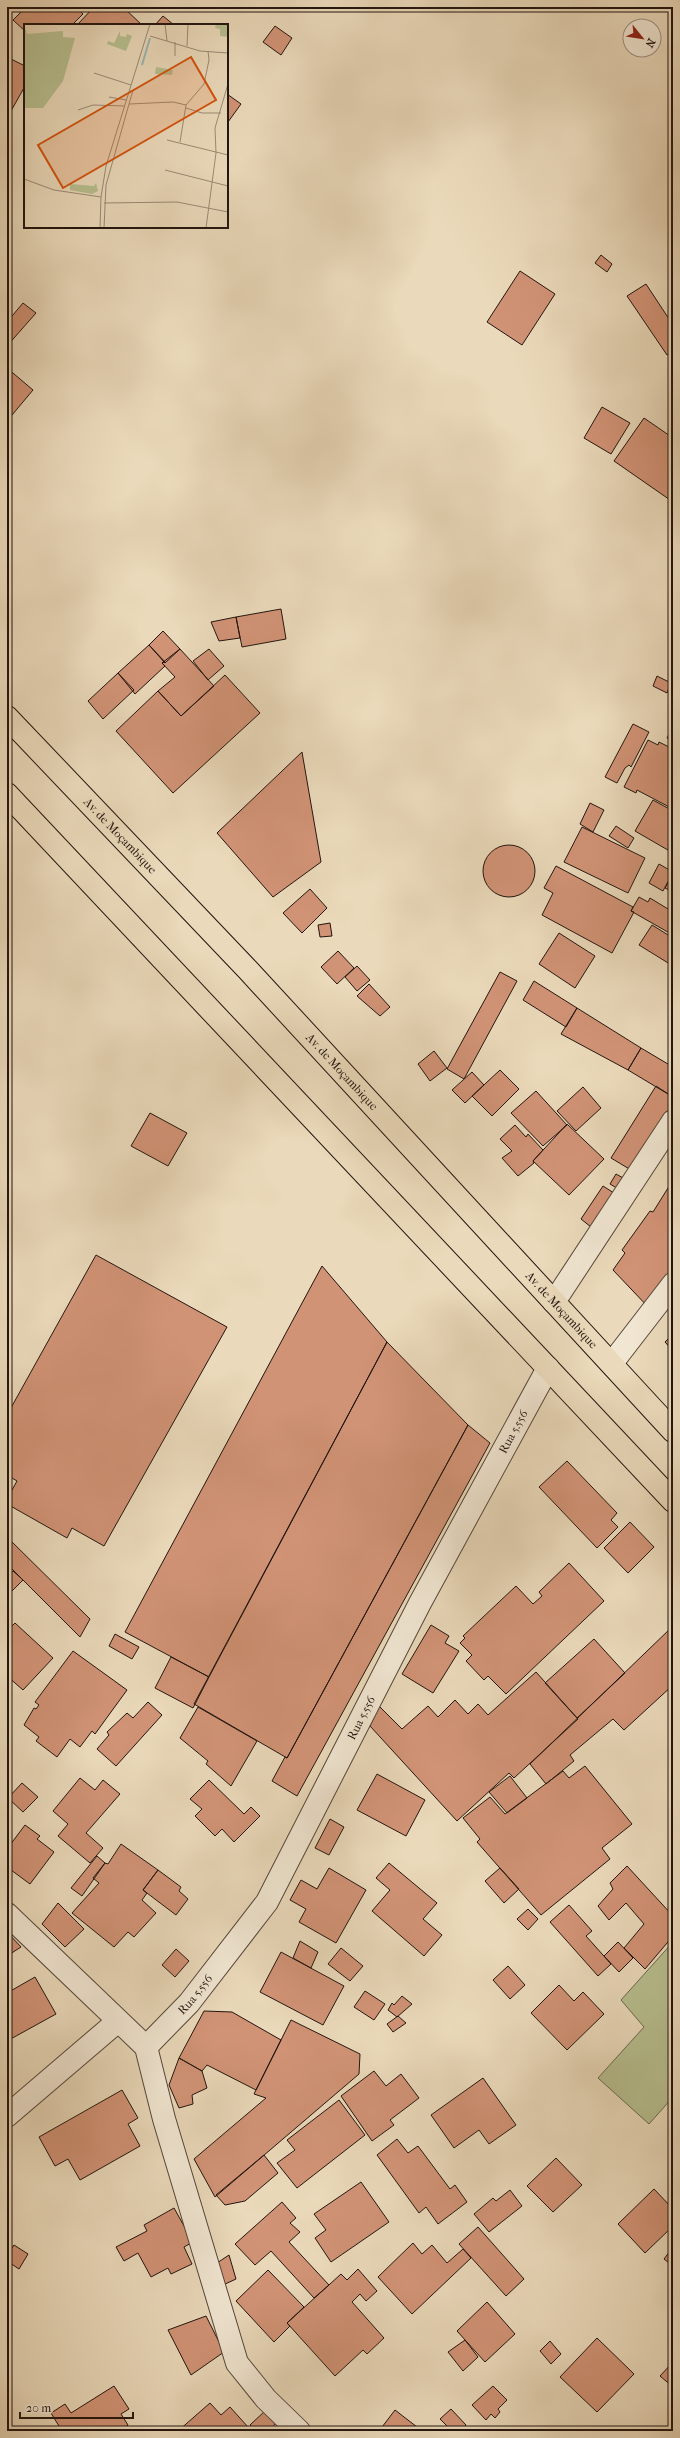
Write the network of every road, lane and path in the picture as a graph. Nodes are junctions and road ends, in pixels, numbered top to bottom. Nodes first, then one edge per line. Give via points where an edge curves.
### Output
1 (7, 717) edge
2 (7, 794) edge
3 (673, 1121) edge
4 (673, 1284) edge
5 (554, 1302) junction
6 (612, 1363) junction
7 (548, 1368) junction
8 (673, 1431) edge
9 (673, 1501) edge
10 (7, 1914) edge
11 (118, 2021) junction
12 (146, 2047) junction
13 (7, 2116) edge
14 (299, 2431) edge

1 - 5 highway, Av. de Moçambique via 242,964
2 - 7 highway
3 - 5 street
4 - 6 street
5 - 6 highway, Av. de Moçambique
6 - 8 highway, Av. de Moçambique
7 - 9 highway
7 - 12 street, Rua 5.556 via 420,1603 267,1902 189,2003
10 - 11 street
11 - 12 street
11 - 13 street
12 - 14 street via 164,2119 237,2363 266,2399

